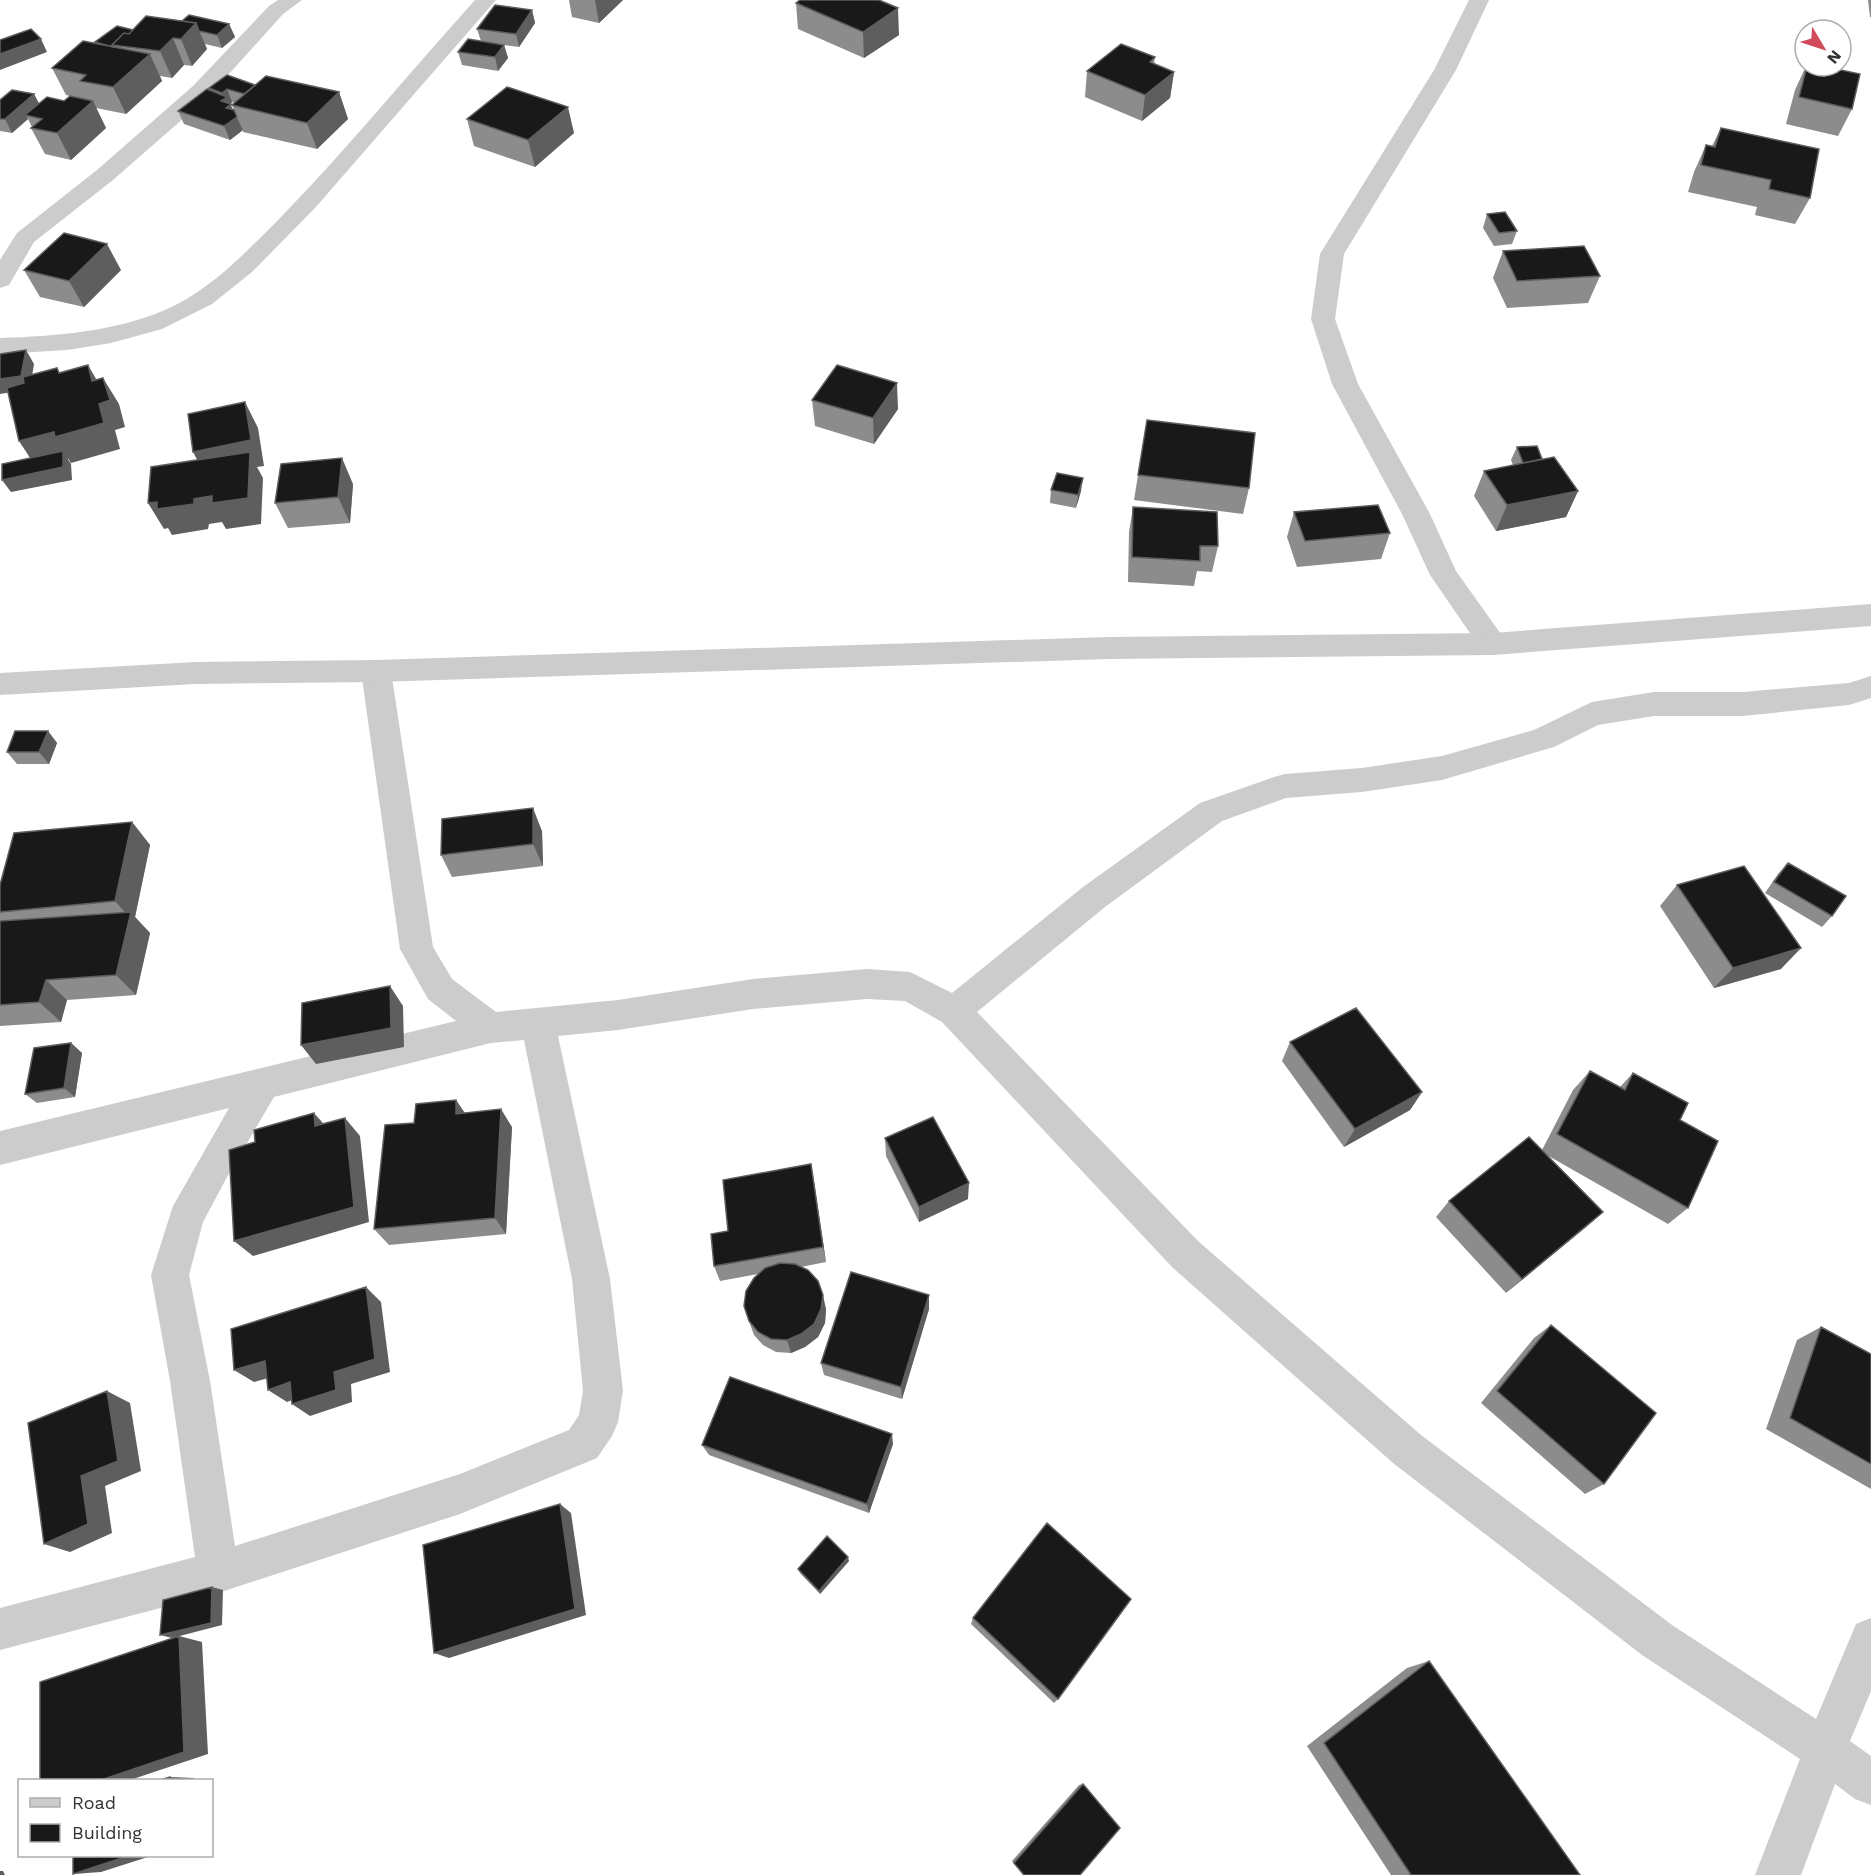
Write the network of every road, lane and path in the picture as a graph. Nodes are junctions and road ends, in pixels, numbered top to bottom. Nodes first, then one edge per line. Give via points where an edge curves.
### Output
1 (292, 0) edge
2 (486, 0) edge
3 (1479, 0) edge
4 (0, 280) edge
5 (0, 346) edge
6 (1871, 615) edge
7 (1493, 644) junction
8 (376, 671) junction
9 (0, 684) edge
10 (1871, 687) edge
11 (954, 1011) junction
12 (538, 1024) junction
13 (491, 1028) junction
14 (264, 1084) junction
15 (0, 1148) edge
16 (218, 1572) junction
17 (0, 1629) edge
18 (1871, 1639) edge
19 (1825, 1750) junction
20 (1871, 1783) edge
21 (1778, 1875) edge

1 - 4 street via 276,10 201,91 26,238
2 - 5 street via 341,166 230,281 176,314 133,331 41,345
3 - 7 street via 1445,70 1332,254 1323,319 1345,384 1416,514 1444,575
6 - 7 street
7 - 8 street via 1109,648
8 - 9 street via 196,673
8 - 13 street via 417,949 440,989
10 - 11 street via 1849,694 1743,704 1654,704 1592,714 1543,739 1442,768 1274,789 1211,812 1094,897
11 - 12 street via 910,987 867,984 753,994
11 - 19 street via 1185,1254 1407,1449 1657,1640
12 - 13 street
12 - 16 street via 591,1279 603,1391 598,1422 583,1444 460,1494
13 - 14 street
14 - 15 street
14 - 16 street via 186,1218 170,1275
16 - 17 street
18 - 19 street
19 - 20 street
19 - 21 street

